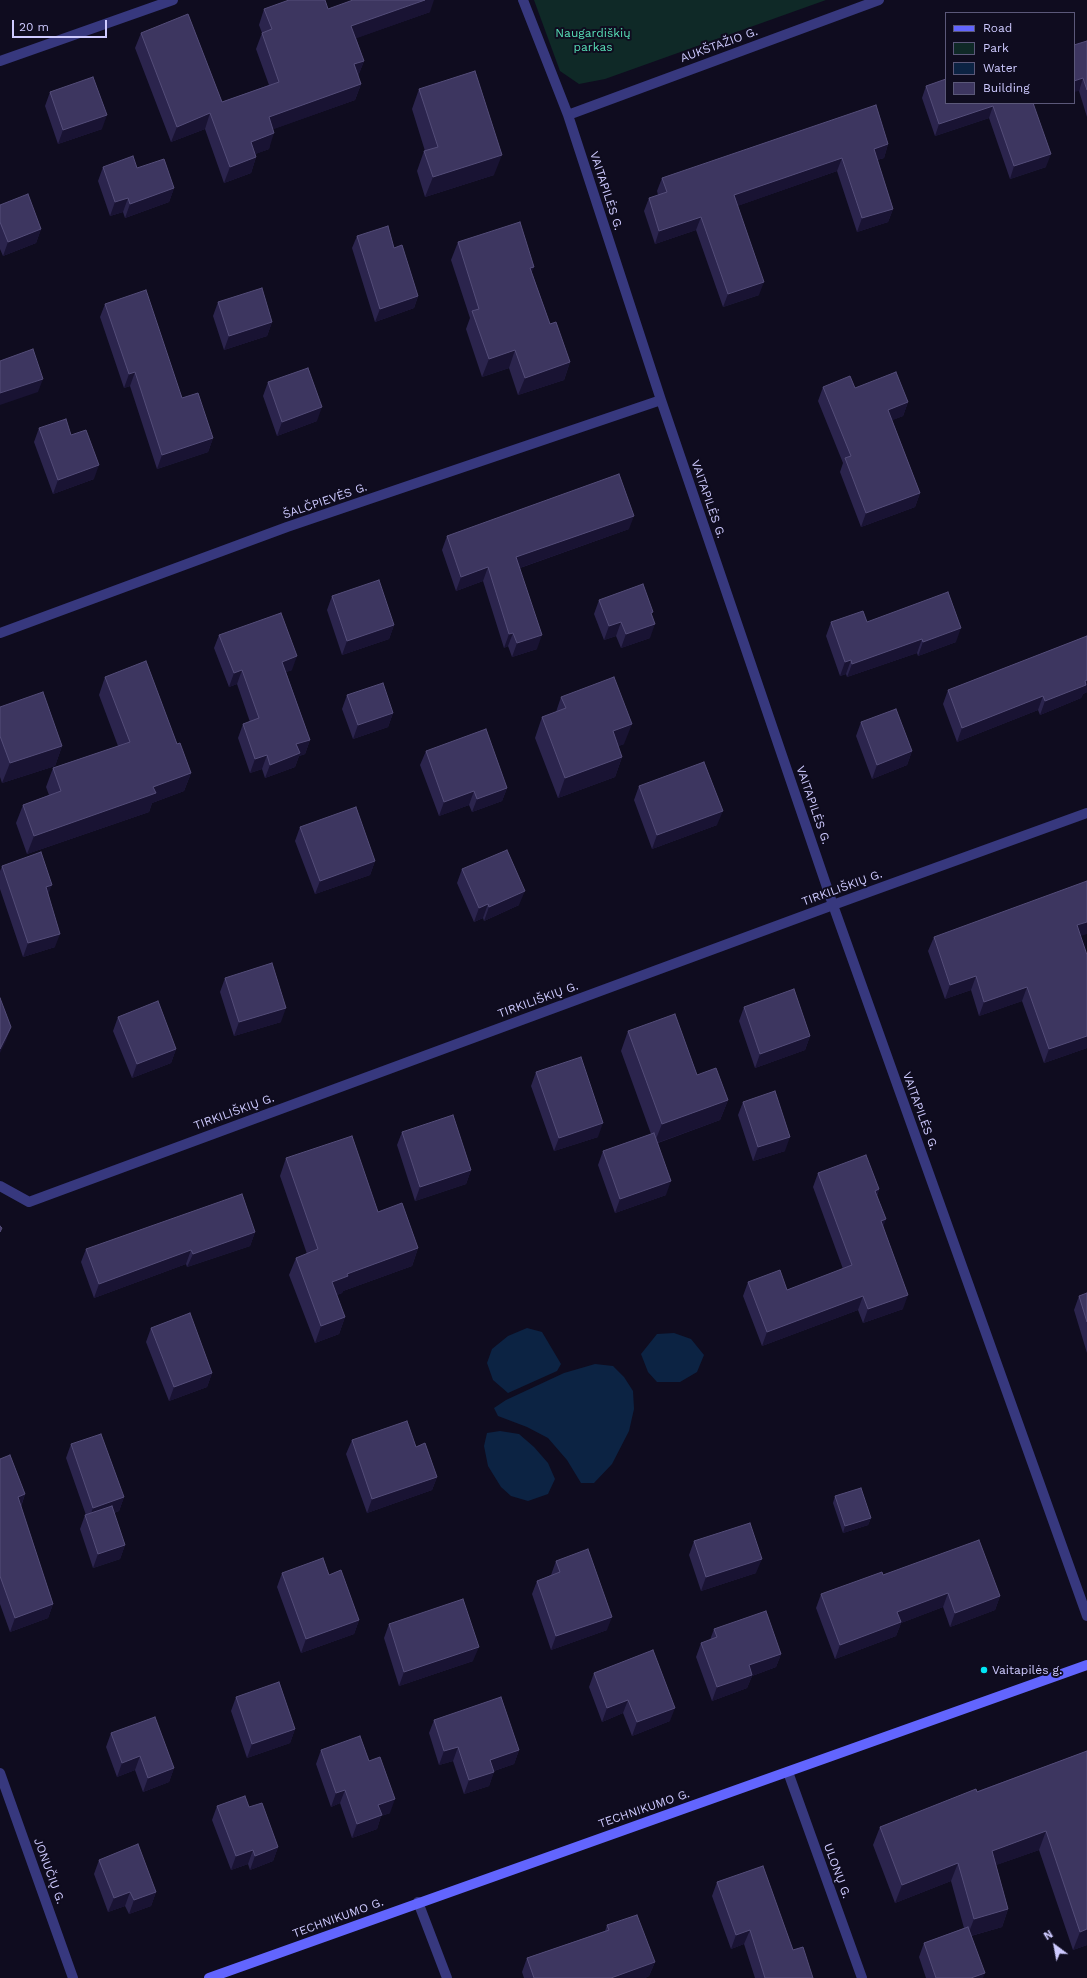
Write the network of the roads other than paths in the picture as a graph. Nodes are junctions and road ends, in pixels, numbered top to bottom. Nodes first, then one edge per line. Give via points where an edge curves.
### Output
1 (173, 0) edge
2 (523, 0) edge
3 (879, 0) edge
4 (0, 62) edge
5 (568, 114) junction
6 (661, 400) junction
7 (0, 632) edge
8 (1087, 813) edge
9 (833, 905) junction
10 (0, 1186) edge
11 (1087, 1616) edge
12 (1087, 1665) edge
13 (788, 1772) junction
14 (0, 1773) edge
15 (418, 1902) junction
16 (73, 1978) edge
17 (209, 1978) edge
18 (447, 1978) edge
19 (862, 1978) edge

1 - 4 street
2 - 5 street, VAITAPILĖS G.
3 - 5 street, AUKŠTAŽIO G.
5 - 6 street, VAITAPILĖS G.
6 - 7 street, ŠALČPIEVĖS G. via 287,527
6 - 9 street, VAITAPILĖS G.
8 - 9 street, TIRKILIŠKIŲ G.
9 - 10 street, TIRKILIŠKIŲ G. via 29,1202
9 - 11 street, VAITAPILĖS G.
12 - 13 street, TECHNIKUMO G.
13 - 15 street, TECHNIKUMO G.
13 - 19 street, ULONŲ G.
14 - 16 street, JONUČIŲ G.
15 - 17 street, TECHNIKUMO G.
15 - 18 street

